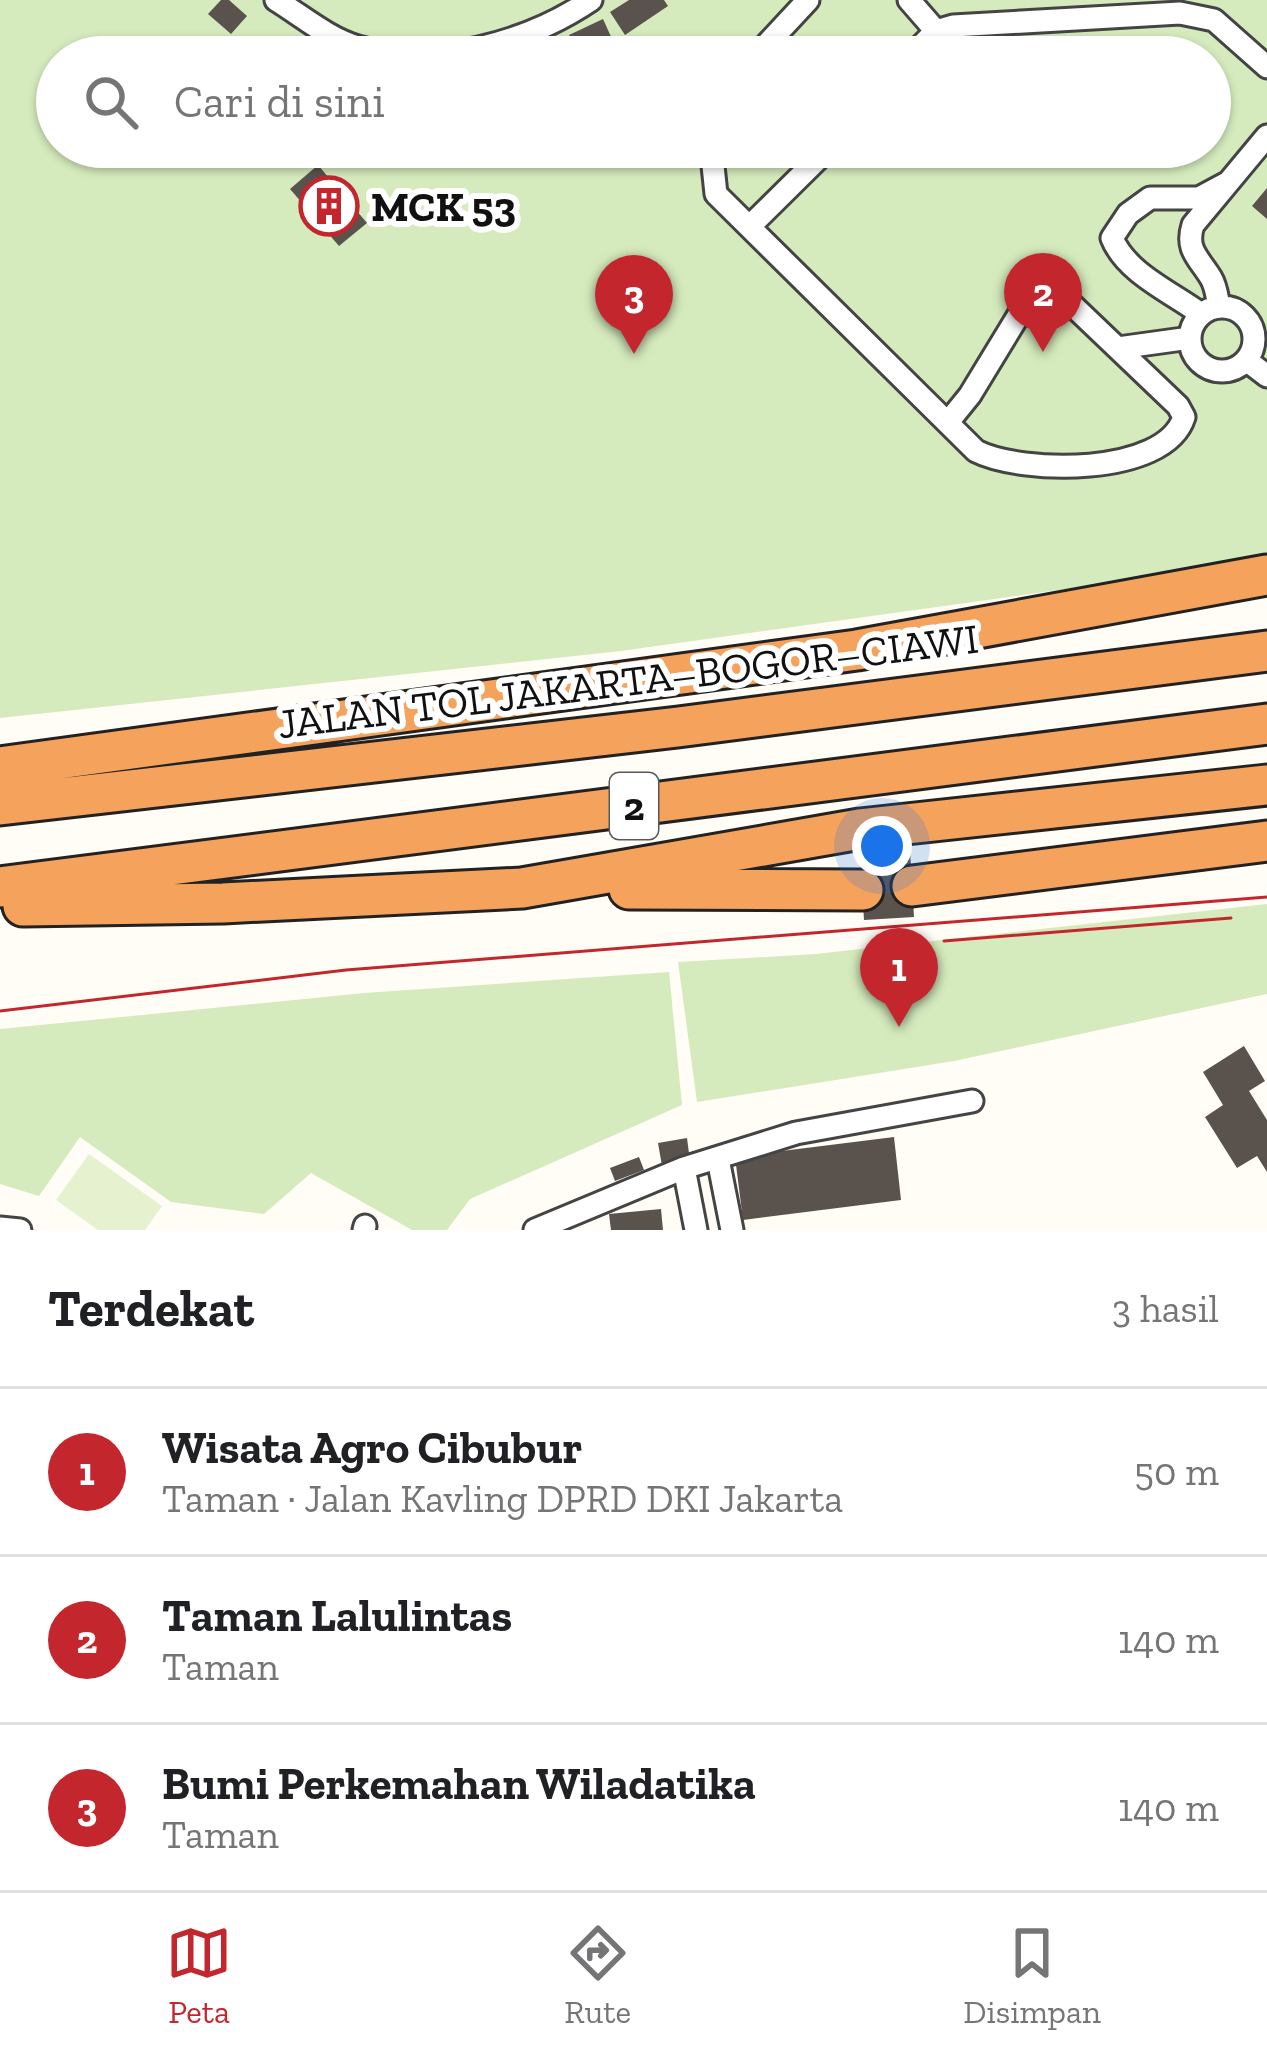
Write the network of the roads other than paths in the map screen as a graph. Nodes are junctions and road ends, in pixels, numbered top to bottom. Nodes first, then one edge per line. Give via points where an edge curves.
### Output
1 (276, 0) edge
2 (591, 0) edge
3 (808, 0) edge
4 (909, 0) edge
5 (1066, 0) edge
6 (1146, 7) edge
7 (1049, 20) junction
8 (936, 32) junction
9 (339, 36) edge
10 (512, 36) edge
11 (780, 36) edge
12 (932, 36) edge
13 (1267, 68) edge
14 (1267, 136) edge
15 (713, 168) edge
16 (809, 168) edge
17 (1227, 183) junction
18 (750, 226) junction
19 (1210, 310) junction
20 (1259, 330) edge
21 (1190, 338) junction
22 (1118, 348) junction
23 (1246, 360) junction
24 (1267, 376) edge
25 (950, 421) junction
26 (1267, 575) edge
27 (1267, 650) edge
28 (1267, 724) edge
29 (0, 767) edge
30 (1267, 785) edge
31 (0, 805) edge
32 (1267, 842) edge
33 (912, 886) dead end
34 (0, 887) edge
35 (521, 888) junction
36 (863, 890) dead end
37 (0, 907) edge
38 (972, 1101) dead end
39 (718, 1159) junction
40 (685, 1168) junction
41 (0, 1228) edge
42 (20, 1230) edge
43 (535, 1230) edge
44 (696, 1230) edge
45 (731, 1230) edge

1 - 9 street
2 - 10 street
3 - 11 street
4 - 8 street
5 - 7 street
6 - 7 street
6 - 13 street via 1214,20
7 - 8 street
8 - 12 street
14 - 17 street
15 - 18 street via 716,194
16 - 18 street
17 - 19 street via 1190,236 1195,260 1211,278
17 - 19 street via 1199,198 1150,198 1112,238 1130,264
18 - 25 street
19 - 20 street via 1238,310
19 - 21 street
20 - 23 street
21 - 22 street
21 - 23 street via 1205,367 1227,371
22 - 25 street via 1067,300 1037,291
22 - 25 street via 1184,418 1143,454 1079,465 1000,462 976,451
23 - 24 street
26 - 29 highway via 857,650
27 - 31 highway, JALAN TOL JAKARTA–BOGOR–CIAWI / 2
28 - 34 highway, 2
30 - 35 highway via 860,830
32 - 33 highway
35 - 36 highway
35 - 37 highway
38 - 39 street via 796,1133
39 - 40 street
39 - 45 street
40 - 43 street
40 - 44 street
41 - 42 street

